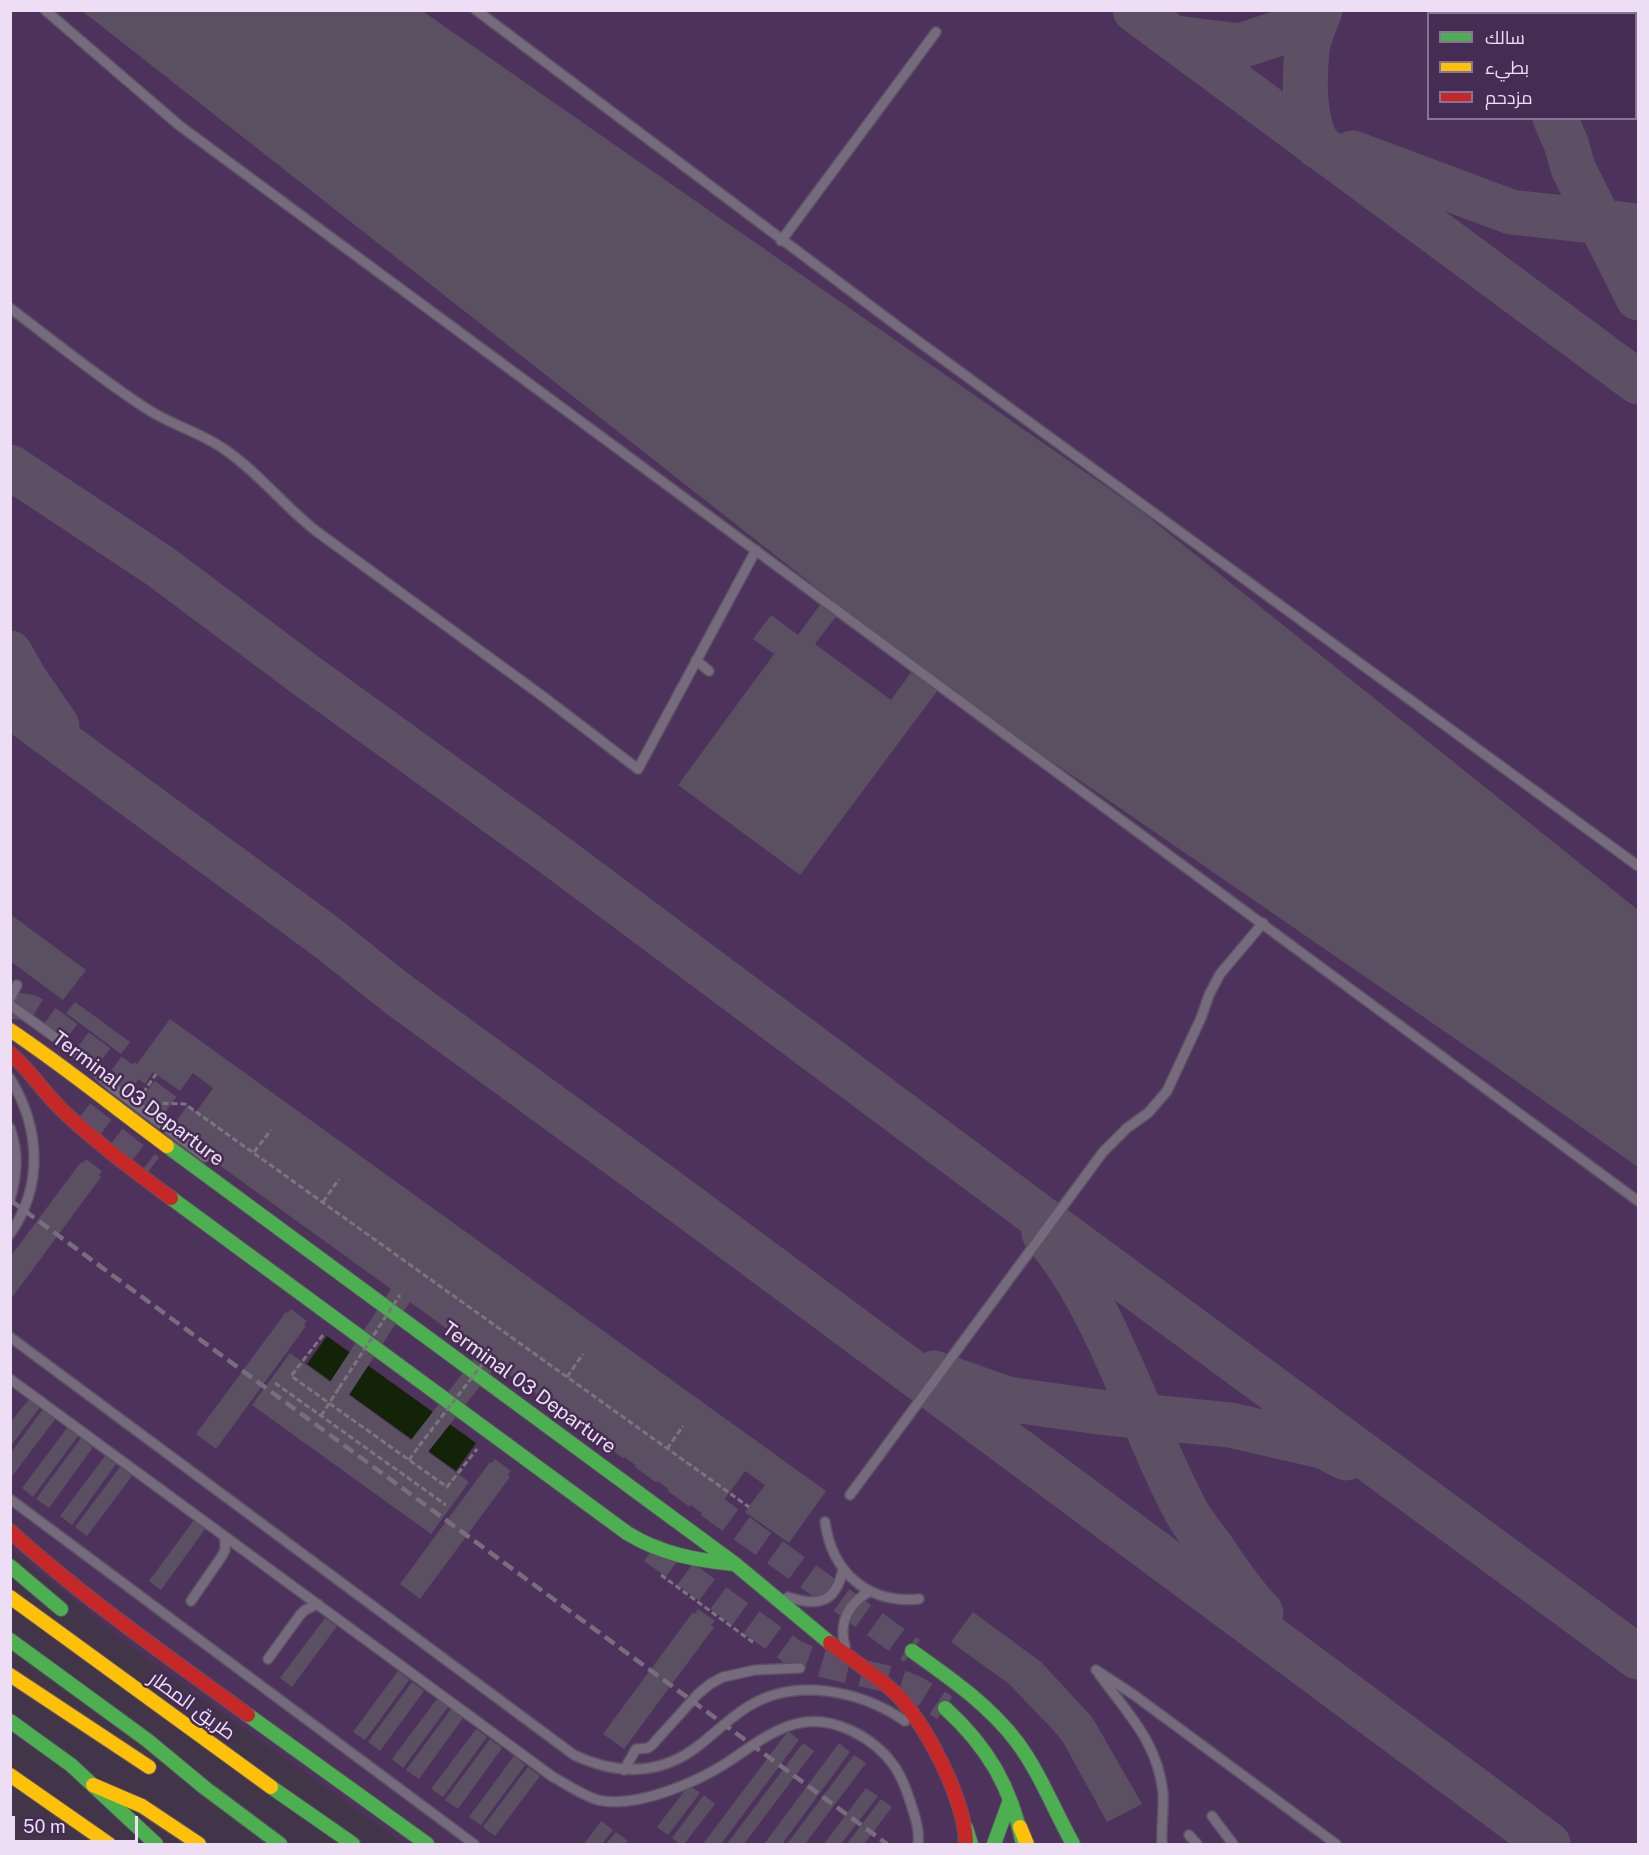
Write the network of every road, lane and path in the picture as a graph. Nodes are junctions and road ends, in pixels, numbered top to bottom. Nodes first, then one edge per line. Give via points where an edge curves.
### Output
1 (45, 10) edge
2 (476, 10) edge
3 (936, 32) dead end
4 (781, 241) junction
5 (10, 308) edge
6 (756, 550) junction
7 (696, 660) junction
8 (709, 671) dead end
9 (1638, 866) edge
10 (1263, 923) junction
11 (17, 985) dead end
12 (10, 999) edge
13 (10, 1005) edge
14 (12, 1028) edge
15 (10, 1053) edge
16 (156, 1074) dead end
17 (10, 1078) edge
18 (134, 1087) dead end
19 (143, 1093) junction
20 (10, 1128) edge
21 (271, 1130) dead end
22 (254, 1153) junction
23 (214, 1164) dead end
24 (225, 1174) dead end
25 (339, 1179) dead end
26 (10, 1200) edge
27 (240, 1200) junction
28 (1638, 1201) edge
29 (322, 1202) junction
30 (10, 1234) edge
31 (400, 1295) dead end
32 (328, 1329) dead end
33 (10, 1337) edge
34 (583, 1354) dead end
35 (487, 1358) dead end
36 (567, 1377) junction
37 (10, 1379) edge
38 (275, 1383) dead end
39 (321, 1416) junction
40 (683, 1426) dead end
41 (482, 1443) dead end
42 (667, 1449) junction
43 (409, 1460) junction
44 (850, 1495) dead end
45 (10, 1499) edge
46 (446, 1505) dead end
47 (749, 1507) dead end
48 (825, 1522) dead end
49 (10, 1531) edge
50 (225, 1537) junction
51 (735, 1564) junction
52 (10, 1566) edge
53 (843, 1569) junction
54 (765, 1589) junction
55 (870, 1591) junction
56 (10, 1597) edge
57 (919, 1599) dead end
58 (191, 1601) dead end
59 (318, 1604) junction
60 (69, 1615) dead end
61 (10, 1640) edge
62 (912, 1651) tunnel mouth
63 (268, 1659) dead end
64 (852, 1659) junction
65 (800, 1668) dead end
66 (10, 1675) edge
67 (165, 1693) dead end
68 (977, 1693) junction
69 (945, 1708) tunnel mouth
70 (10, 1721) edge
71 (975, 1736) junction
72 (932, 1743) junction
73 (221, 1752) junction
74 (624, 1770) junction
75 (156, 1772) dead end
76 (10, 1775) edge
77 (93, 1785) junction
78 (194, 1797) dead end
79 (1010, 1800) junction
80 (1212, 1816) dead end
81 (966, 1828) junction
82 (265, 1834) junction
83 (1190, 1835) dead end
84 (109, 1845) edge
85 (156, 1845) edge
86 (199, 1845) edge
87 (280, 1845) edge
88 (353, 1845) edge
89 (427, 1845) edge
90 (474, 1845) edge
91 (918, 1845) edge
92 (966, 1845) edge
93 (971, 1845) edge
94 (994, 1845) edge
95 (1025, 1845) edge
96 (1073, 1845) edge
97 (1162, 1845) edge
98 (1197, 1845) edge
99 (1233, 1845) edge
100 (1336, 1845) edge

1 - 6 lane via 180,126
2 - 4 lane
3 - 4 lane
4 - 9 lane
5 - 7 lane via 149,411 224,449 307,524 638,769
6 - 7 lane
6 - 10 lane
7 - 8 lane
10 - 28 lane
10 - 44 lane via 1220,974 1167,1091 1093,1165
11 - 12 lane
13 - 23 lane via 74,1051 111,1087
14 - 27 main road, Terminal 03 Departure
15 - 51 main road via 61,1109 106,1150 627,1533 676,1557
16 - 19 path
17 - 30 lane via 28,1119 34,1168 28,1203
18 - 19 path
19 - 22 path via 157,1103 185,1104
20 - 26 lane via 17,1160
21 - 22 path
22 - 29 path
24 - 27 lane
25 - 29 path
27 - 51 main road, Terminal 03 Departure
29 - 36 path
31 - 39 path, bridge
32 - 43 path via 291,1376
33 - 74 lane via 574,1755
34 - 36 path
35 - 43 path, bridge
36 - 42 path
37 - 50 lane
38 - 39 path
39 - 46 path
40 - 42 path
41 - 43 path via 447,1487
42 - 47 path
45 - 90 lane
48 - 53 lane via 830,1547
49 - 89 main road via 106,1612
50 - 58 lane via 222,1556
50 - 59 lane
51 - 54 main road, Terminal 03 Departure
52 - 60 main road
53 - 54 lane via 836,1590 817,1603 805,1603
53 - 55 lane
54 - 64 main road, Terminal 03 Departure
55 - 57 lane via 889,1598
55 - 64 lane via 851,1605 843,1626 846,1649
56 - 73 main road, طريق المطار
59 - 63 lane via 300,1615
59 - 91 lane via 553,1777 598,1799 611,1802 639,1798 693,1782 765,1737 797,1724 817,1722 855,1732 877,1747 896,1768 915,1816
61 - 82 main road via 147,1740
62 - 68 main road
64 - 72 main road, Terminal 03 Departure via 894,1692
65 - 74 lane via 755,1670 710,1684 652,1745 636,1749
66 - 75 main road
67 - 73 main road
68 - 71 main road
68 - 96 main road via 1022,1751
69 - 71 main road
70 - 77 main road
71 - 79 main road via 989,1753
72 - 74 lane via 876,1703 846,1693 814,1690 782,1694 752,1704 684,1755 665,1764
72 - 81 main road, Terminal 03 Departure
73 - 88 main road, طريق المطار
76 - 84 main road
77 - 85 main road
77 - 86 main road via 142,1806
78 - 82 main road
79 - 94 main road
79 - 95 main road
80 - 99 lane
81 - 92 main road
81 - 93 main road, Terminal 03 Departure
82 - 87 main road
83 - 98 lane
97 - 100 lane via 1163,1795 1152,1748 1095,1670

